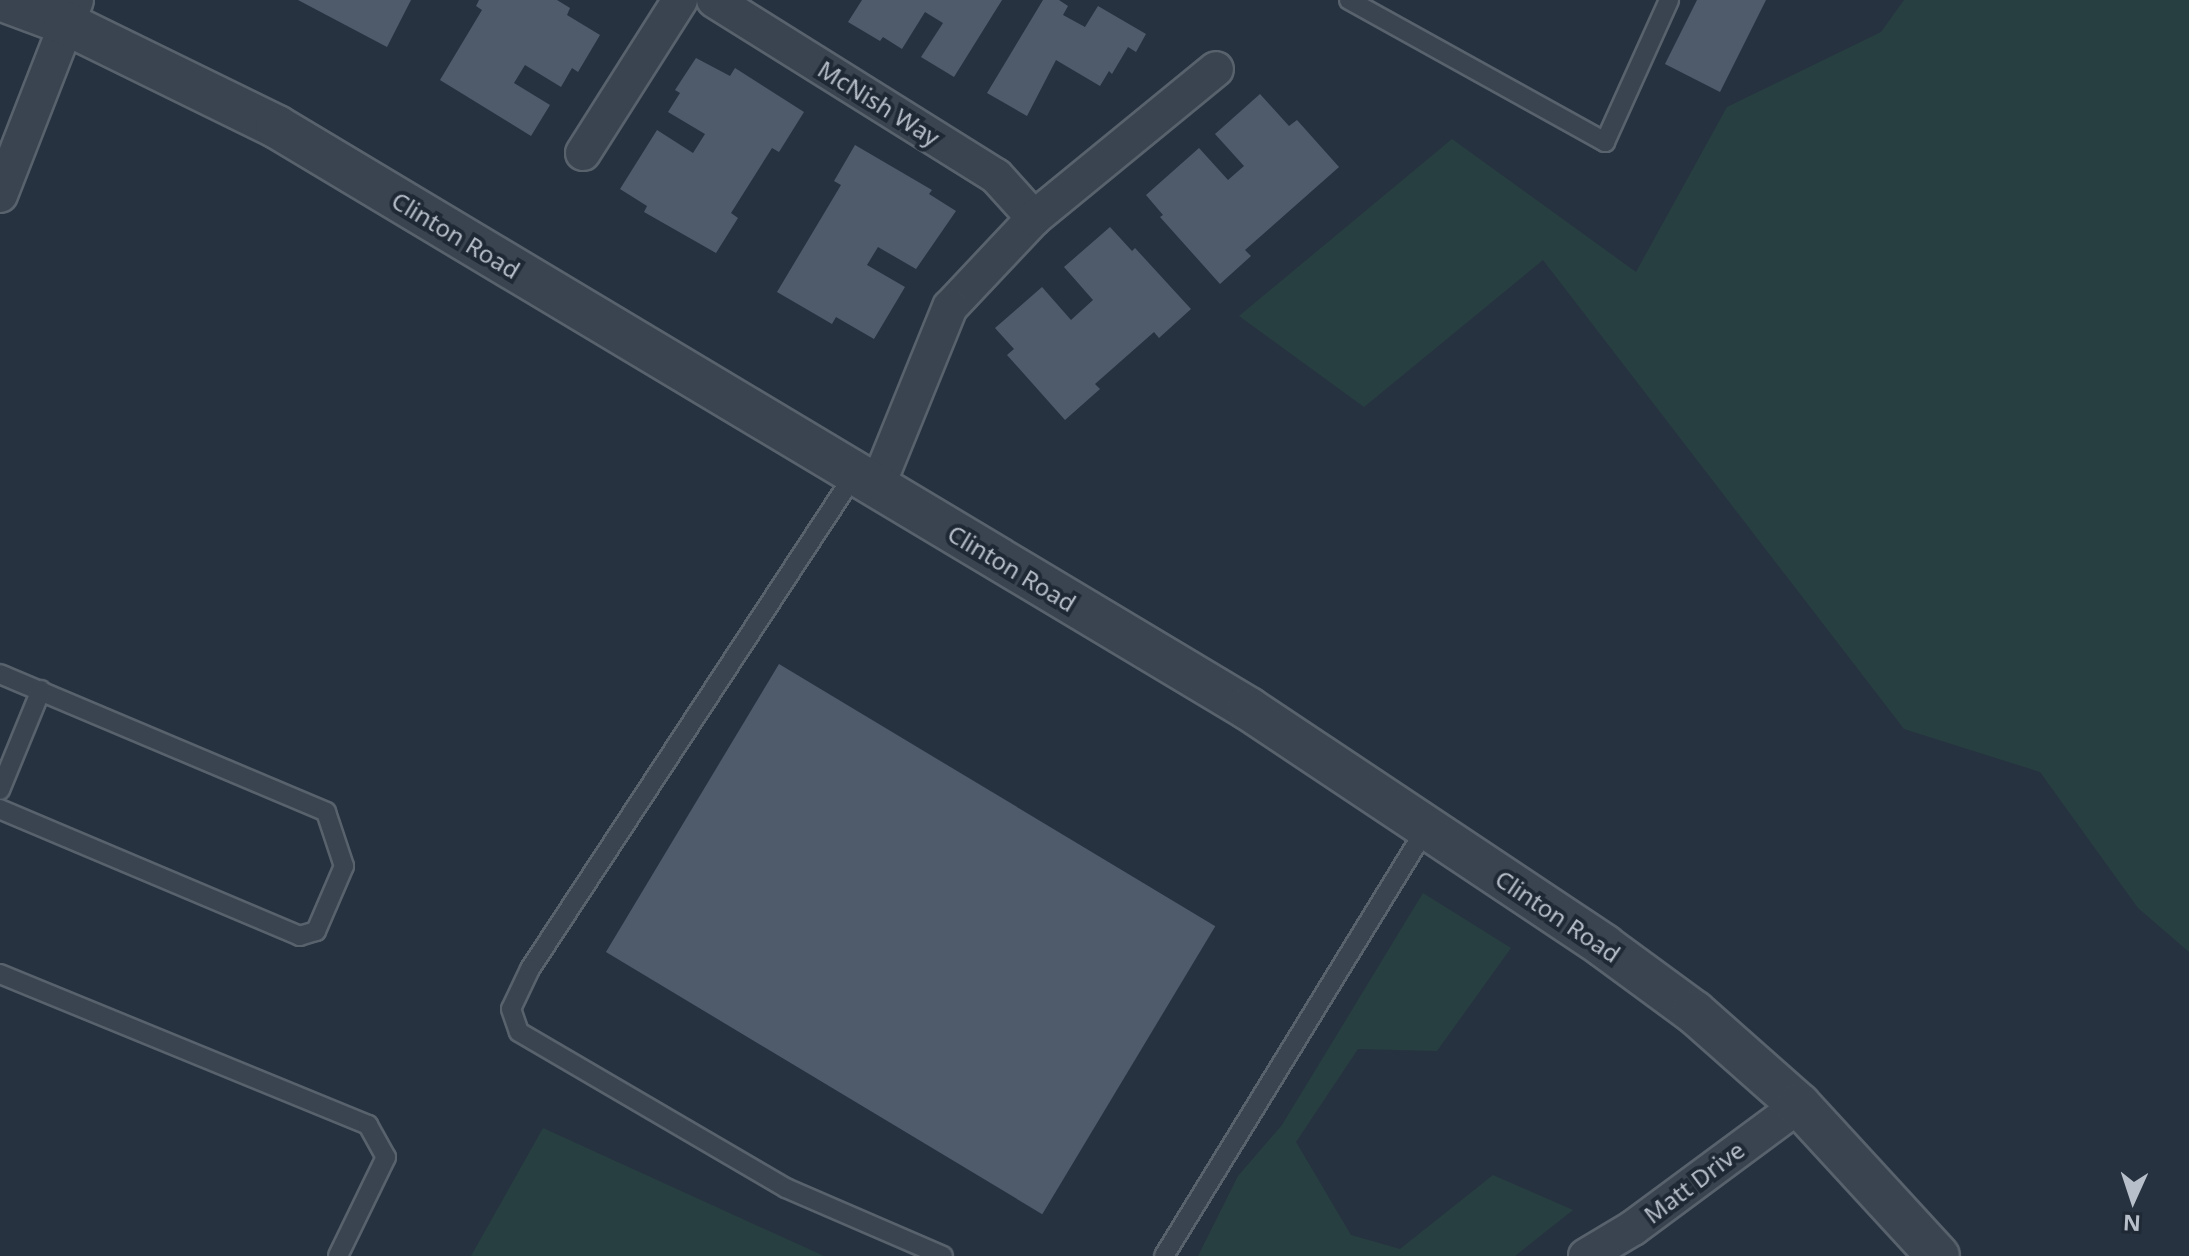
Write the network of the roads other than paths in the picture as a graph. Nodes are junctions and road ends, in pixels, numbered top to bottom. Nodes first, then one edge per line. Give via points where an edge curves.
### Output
1 (3, 0) edge
2 (680, 0) edge
3 (714, 0) edge
4 (1349, 0) edge
5 (1669, 0) edge
6 (71, 12) edge
7 (1216, 69) dead end
8 (583, 153) dead end
9 (0, 195) edge
10 (1034, 218) junction
11 (866, 481) junction
12 (0, 674) edge
13 (41, 690) junction
14 (0, 790) edge
15 (0, 809) edge
16 (1427, 827) junction
17 (0, 974) edge
18 (1799, 1105) junction
19 (338, 1256) edge
20 (943, 1256) edge
21 (1164, 1256) edge
22 (1586, 1256) edge
23 (1938, 1256) edge

1 - 6 street, Clinton Road
2 - 8 street
3 - 10 street, McNish Way via 996,176
4 - 5 lane via 1605,142
6 - 9 street
6 - 11 street, Clinton Road via 277,127
7 - 10 street
10 - 11 street via 950,307
11 - 16 street, Clinton Road via 1249,709
11 - 20 lane via 530,969 511,1009 519,1032 786,1188
12 - 13 lane
13 - 14 lane
13 - 15 lane via 326,812 344,866 316,931 300,936
16 - 18 street, Clinton Road via 1694,1012
16 - 21 lane
17 - 19 lane via 368,1125 386,1157
18 - 22 street, Matt Drive via 1633,1228
18 - 23 street, Clinton Road

